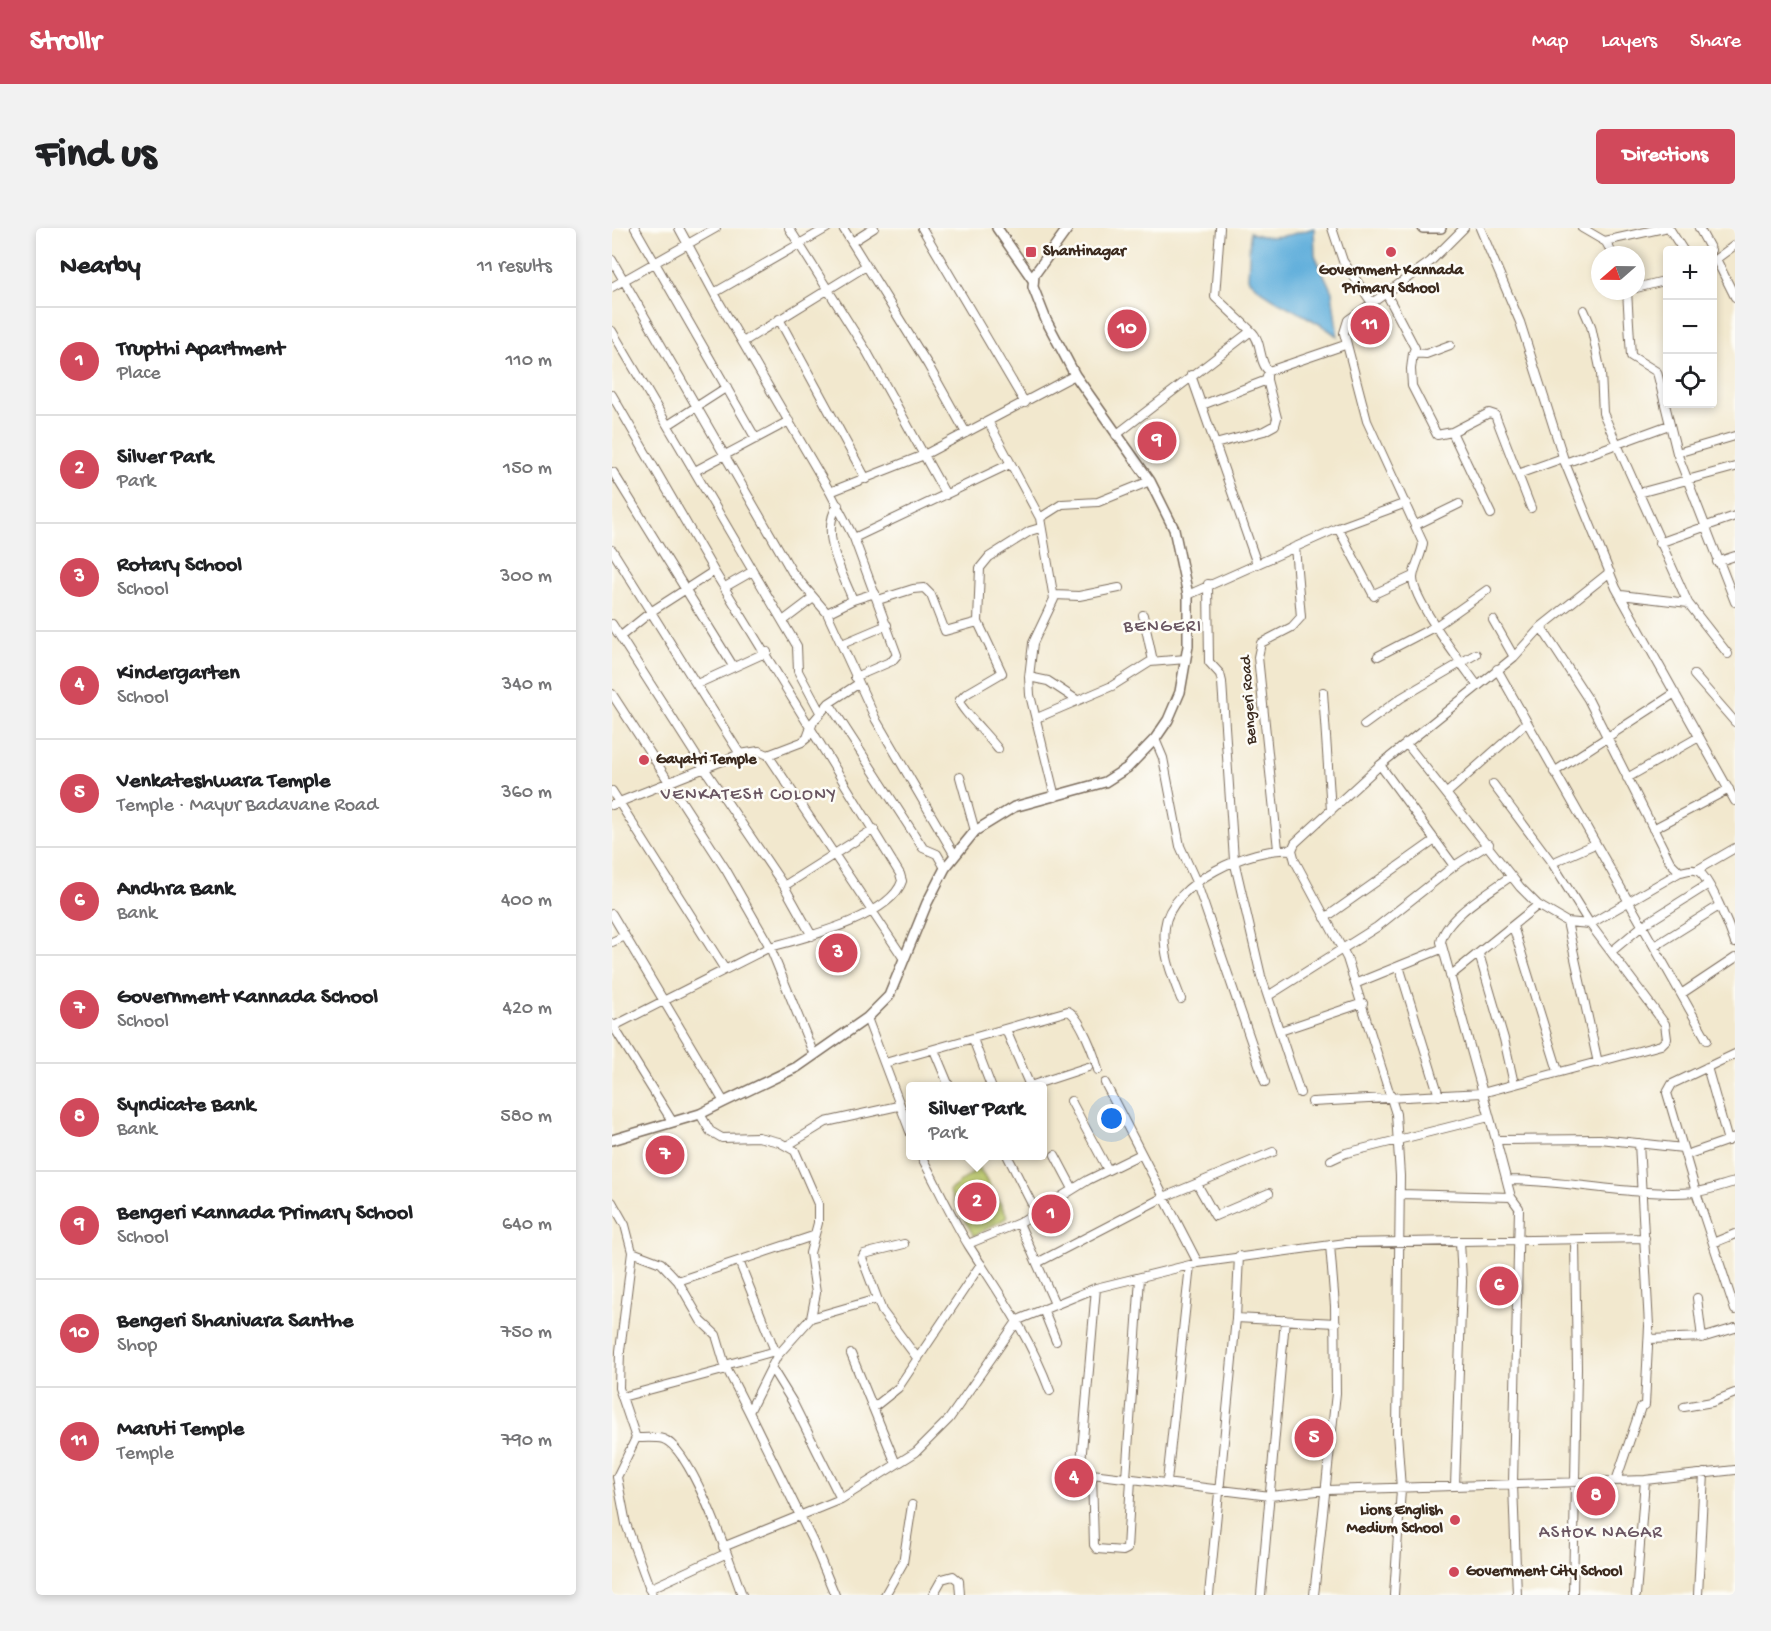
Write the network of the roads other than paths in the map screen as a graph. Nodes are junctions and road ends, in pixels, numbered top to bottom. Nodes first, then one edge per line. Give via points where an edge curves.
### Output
1 (635, 228) edge
2 (679, 228) edge
3 (789, 228) edge
4 (827, 228) edge
5 (843, 228) edge
6 (874, 228) edge
7 (922, 228) edge
8 (997, 228) edge
9 (1068, 228) edge
10 (1220, 228) edge
11 (1332, 228) edge
12 (1425, 228) edge
13 (1441, 228) edge
14 (1464, 228) edge
15 (1480, 228) edge
16 (1582, 228) edge
17 (1664, 228) edge
18 (1670, 228) edge
19 (1699, 228) edge
20 (713, 229) edge
21 (1605, 241) junction
22 (852, 242) junction
23 (688, 244) junction
24 (799, 245) junction
25 (1735, 245) edge
26 (1608, 246) edge
27 (1681, 246) edge
28 (1708, 246) edge
29 (1717, 254) edge
30 (612, 260) edge
31 (1717, 262) edge
32 (655, 263) junction
33 (866, 266) junction
34 (624, 280) junction
35 (1033, 280) junction
36 (1663, 281) edge
37 (1645, 286) edge
38 (612, 287) edge
39 (1733, 287) edge
40 (828, 290) junction
41 (714, 293) junction
42 (1386, 293) junction
43 (1735, 297) edge
44 (1628, 300) edge
45 (1372, 303) junction
46 (1584, 310) dead end
47 (778, 320) junction
48 (1251, 331) junction
49 (612, 332) edge
50 (743, 342) junction
51 (1346, 345) junction
52 (1450, 345) dead end
53 (1413, 353) junction
54 (1267, 371) junction
55 (1075, 375) junction
56 (1191, 375) junction
57 (1267, 381) junction
58 (728, 387) junction
59 (612, 395) edge
60 (1025, 404) junction
61 (1202, 405) junction
62 (696, 406) junction
63 (789, 420) junction
64 (989, 423) junction
65 (1669, 424) junction
66 (668, 425) junction
67 (1452, 432) junction
68 (966, 433) junction
69 (1116, 435) junction
70 (1735, 436) edge
71 (756, 439) junction
72 (1215, 444) junction
73 (1619, 444) junction
74 (1677, 453) junction
75 (725, 454) junction
76 (924, 455) junction
77 (1564, 460) junction
78 (1010, 464) junction
79 (1735, 467) edge
80 (695, 471) junction
81 (613, 472) edge
82 (1518, 474) junction
83 (866, 479) junction
84 (1687, 479) junction
85 (1150, 481) junction
86 (830, 492) junction
87 (1639, 493) junction
88 (946, 495) junction
89 (1406, 503) junction
90 (1459, 504) dead end
91 (838, 505) junction
92 (1532, 508) dead end
93 (1491, 514) dead end
94 (1735, 516) edge
95 (1040, 518) junction
96 (1416, 525) junction
97 (1706, 527) junction
98 (1040, 528) junction
99 (1338, 528) junction
100 (854, 538) junction
101 (1659, 543) junction
102 (1295, 548) junction
103 (612, 550) edge
104 (1735, 556) edge
105 (1717, 562) junction
106 (1257, 564) junction
107 (714, 571) junction
108 (753, 571) junction
109 (1610, 572) junction
110 (1413, 576) junction
111 (1208, 584) junction
112 (725, 587) junction
113 (1119, 588) dead end
114 (684, 589) junction
115 (1487, 590) dead end
116 (1054, 595) junction
117 (1188, 595) junction
118 (1621, 595) junction
119 (877, 597) junction
120 (812, 599) junction
121 (853, 600) junction
122 (1735, 602) edge
123 (1688, 603) junction
124 (652, 611) junction
125 (827, 614) junction
126 (1143, 615) dead end
127 (1493, 620) dead end
128 (783, 621) junction
129 (978, 622) junction
130 (612, 624) edge
131 (887, 625) junction
132 (1436, 626) junction
133 (1541, 627) junction
134 (621, 636) junction
135 (842, 645) junction
136 (767, 652) junction
137 (1476, 654) dead end
138 (1728, 654) dead end
139 (1378, 656) dead end
140 (1514, 657) junction
141 (1186, 659) junction
142 (1460, 661) junction
143 (1153, 662) junction
144 (733, 666) junction
145 (1497, 669) junction
146 (1694, 675) dead end
147 (1029, 677) junction
148 (856, 680) junction
149 (697, 684) junction
150 (1477, 685) junction
151 (1323, 692) dead end
152 (1675, 693) junction
153 (612, 694) edge
154 (1077, 700) junction
155 (829, 703) junction
156 (820, 712) junction
157 (1037, 718) junction
158 (1527, 722) junction
159 (1735, 722) edge
160 (1364, 725) dead end
161 (810, 728) junction
162 (1699, 737) junction
163 (1607, 738) junction
164 (1155, 739) junction
165 (1406, 743) junction
166 (998, 749) dead end
167 (740, 754) junction
168 (768, 755) junction
169 (1380, 765) junction
170 (704, 768) junction
171 (1554, 772) junction
172 (960, 777) dead end
173 (1627, 778) junction
174 (668, 780) junction
175 (1493, 783) dead end
176 (1729, 789) junction
177 (612, 791) edge
178 (1447, 793) junction
179 (1055, 797) junction
180 (1735, 801) edge
181 (615, 803) edge
182 (1331, 811) junction
183 (874, 829) junction
184 (1653, 829) junction
185 (975, 831) junction
186 (1435, 840) junction
187 (1489, 844) junction
188 (1595, 844) junction
189 (1735, 848) edge
190 (1278, 849) junction
191 (1292, 850) junction
192 (954, 854) junction
193 (833, 855) junction
194 (1234, 860) junction
195 (1552, 863) junction
196 (1454, 866) junction
197 (945, 868) junction
198 (1697, 870) junction
199 (1680, 872) junction
200 (1511, 876) junction
201 (1197, 884) junction
202 (1707, 885) junction
203 (784, 886) junction
204 (1628, 902) junction
205 (1538, 905) junction
206 (1719, 906) junction
207 (872, 911) junction
208 (612, 914) edge
209 (1325, 918) junction
210 (1567, 922) junction
211 (1590, 924) junction
212 (1513, 926) junction
213 (1642, 926) junction
214 (625, 936) junction
215 (812, 936) junction
216 (612, 942) edge
217 (1735, 943) edge
218 (770, 946) junction
219 (1655, 946) junction
220 (1342, 949) junction
221 (1441, 949) junction
222 (1611, 952) junction
223 (1479, 954) junction
224 (904, 958) junction
225 (1735, 958) edge
226 (1399, 966) junction
227 (724, 968) junction
228 (1450, 976) junction
229 (1357, 983) junction
230 (1681, 994) junction
231 (1268, 996) junction
232 (1181, 999) dead end
233 (663, 1000) junction
234 (1363, 1003) junction
235 (867, 1018) junction
236 (612, 1025) edge
237 (1006, 1030) junction
238 (1280, 1031) junction
239 (973, 1039) junction
240 (1707, 1040) dead end
241 (934, 1050) junction
242 (814, 1055) junction
243 (1733, 1055) edge
244 (885, 1063) junction
245 (1598, 1063) junction
246 (1735, 1066) edge
247 (1088, 1067) dead end
248 (1707, 1067) junction
249 (1098, 1070) dead end
250 (1558, 1071) junction
251 (947, 1082) edge
252 (989, 1082) edge
253 (1028, 1082) edge
254 (1042, 1082) edge
255 (1265, 1082) dead end
256 (1105, 1083) dead end
257 (1514, 1084) junction
258 (1300, 1093) dead end
259 (1482, 1095) junction
260 (1439, 1096) junction
261 (1391, 1099) junction
262 (1071, 1101) dead end
263 (724, 1102) junction
264 (1312, 1102) dead end
265 (898, 1106) junction
266 (700, 1114) junction
267 (1488, 1115) junction
268 (672, 1121) junction
269 (906, 1123) edge
270 (1731, 1139) edge
271 (612, 1140) edge
272 (1397, 1140) junction
273 (1496, 1140) junction
274 (1639, 1143) junction
275 (788, 1145) junction
276 (1273, 1152) dead end
277 (1685, 1152) junction
278 (1141, 1154) junction
279 (1054, 1155) dead end
280 (924, 1160) edge
281 (1010, 1160) edge
282 (1331, 1160) dead end
283 (1108, 1170) junction
284 (1507, 1180) junction
285 (1735, 1182) edge
286 (1197, 1184) junction
287 (1073, 1189) junction
288 (1642, 1190) junction
289 (1696, 1192) junction
290 (1269, 1193) dead end
291 (1400, 1194) junction
292 (1164, 1197) junction
293 (1511, 1197) junction
294 (612, 1202) edge
295 (1036, 1212) junction
296 (1018, 1223) junction
297 (1735, 1234) edge
298 (813, 1236) junction
299 (1645, 1238) junction
300 (1519, 1240) junction
301 (1575, 1240) junction
302 (1460, 1241) junction
303 (1713, 1243) junction
304 (904, 1244) dead end
305 (968, 1244) junction
306 (1400, 1244) junction
307 (1330, 1245) junction
308 (632, 1252) junction
309 (1239, 1256) junction
310 (739, 1262) junction
311 (1037, 1263) junction
312 (981, 1264) junction
313 (1194, 1264) junction
314 (1140, 1278) junction
315 (678, 1281) junction
316 (1096, 1288) junction
317 (1078, 1295) junction
318 (1697, 1298) dead end
319 (877, 1299) junction
320 (1055, 1304) junction
321 (1735, 1310) edge
322 (1044, 1311) junction
323 (811, 1318) junction
324 (1236, 1318) junction
325 (1018, 1320) junction
326 (1285, 1320) junction
327 (1336, 1323) junction
328 (1735, 1328) edge
329 (1702, 1338) junction
330 (1649, 1339) junction
331 (1056, 1341) dead end
332 (776, 1353) junction
333 (851, 1354) dead end
334 (918, 1359) junction
335 (726, 1367) junction
336 (771, 1367) junction
337 (616, 1388) edge
338 (1050, 1391) dead end
339 (1735, 1393) edge
340 (621, 1397) junction
341 (1684, 1407) dead end
342 (873, 1408) junction
343 (749, 1412) junction
344 (636, 1438) junction
345 (896, 1464) junction
346 (1735, 1470) edge
347 (1704, 1473) junction
348 (1092, 1474) junction
349 (1129, 1478) junction
350 (1645, 1480) junction
351 (1616, 1481) junction
352 (1167, 1482) junction
353 (1574, 1482) junction
354 (1513, 1484) junction
355 (615, 1485) edge
356 (1455, 1486) junction
357 (1401, 1489) junction
358 (1327, 1490) junction
359 (1221, 1491) junction
360 (1270, 1496) junction
361 (841, 1499) junction
362 (912, 1505) dead end
363 (800, 1514) junction
364 (724, 1551) junction
365 (650, 1592) edge
366 (742, 1595) edge
367 (835, 1595) edge
368 (885, 1595) edge
369 (933, 1595) edge
370 (960, 1595) edge
371 (1209, 1595) edge
372 (1262, 1595) edge
373 (1314, 1595) edge
374 (1394, 1595) edge
375 (1517, 1595) edge
376 (1574, 1595) edge
377 (1636, 1595) edge
378 (1698, 1595) edge

1 - 32 street
2 - 23 street
3 - 24 street
4 - 24 street
5 - 22 street
6 - 22 street
7 - 60 street
8 - 35 main road
9 - 35 main road
10 - 48 street via 1215,297
11 - 45 street via 1343,261
12 - 13 main road
14 - 42 street via 1430,262
15 - 77 street via 1520,322
16 - 21 street
17 - 21 street
18 - 27 street
19 - 28 street
20 - 23 street
21 - 26 street
22 - 33 street
23 - 32 street
23 - 41 street
24 - 40 street
24 - 41 street
25 - 29 street
30 - 34 street
31 - 39 street
32 - 34 street
32 - 58 street
33 - 40 street
33 - 68 street
34 - 38 street
34 - 62 street
35 - 55 main road via 1046,320
36 - 37 street
39 - 43 street
40 - 47 street
40 - 76 street
41 - 50 street
42 - 45 street
42 - 53 street via 1410,336
44 - 65 street via 1631,356 1657,372
45 - 51 street via 1348,320
46 - 73 street via 1592,326 1601,373 1603,413
47 - 50 street
47 - 83 street
48 - 54 street
48 - 56 street
49 - 66 street
50 - 63 street
51 - 54 street
51 - 89 street via 1367,421
52 - 53 street via 1426,354
53 - 67 street via 1410,377 1417,399 1437,435
54 - 57 street
55 - 60 street
55 - 69 main road
56 - 61 street
56 - 69 street
57 - 61 street
57 - 72 street via 1275,425
58 - 62 street
58 - 71 street
59 - 107 street
60 - 64 street
61 - 72 street
62 - 66 street
62 - 75 street
63 - 71 street
63 - 86 street
64 - 68 street
64 - 78 street
65 - 73 street
65 - 74 street
66 - 80 street
67 - 82 street via 1483,415 1495,415
67 - 93 street
68 - 76 street
69 - 85 main road
70 - 74 street
71 - 75 street
72 - 106 street
73 - 77 street
73 - 87 street
74 - 84 street
75 - 80 street
75 - 120 street via 792,572
76 - 83 street
76 - 88 street
77 - 82 street
77 - 109 street
78 - 88 street
78 - 95 street
79 - 84 street
80 - 108 street
81 - 114 street
82 - 92 street
83 - 86 street
84 - 87 street
84 - 97 street
85 - 95 street via 1098,502 1062,504
85 - 117 main road via 1174,529
86 - 91 street
87 - 101 street
88 - 100 street
89 - 96 street
89 - 99 street
90 - 96 street
91 - 100 street
91 - 121 street via 832,513 833,550
94 - 97 street
95 - 98 street
96 - 110 street via 1423,543
97 - 101 street
97 - 105 street
98 - 116 street
98 - 129 street via 983,563
99 - 102 street
99 - 110 street via 1375,595
100 - 119 street
101 - 123 street
102 - 106 street
102 - 190 street, Bengeri Road via 1301,617 1292,627 1261,643 1258,657
103 - 124 street
104 - 105 street
105 - 122 street
106 - 111 street
107 - 112 street
107 - 114 street
108 - 112 street
108 - 128 street
109 - 118 street
109 - 133 street
110 - 132 street
111 - 117 street
111 - 194 street via 1209,662 1222,682
112 - 136 street
113 - 116 street via 1079,596
114 - 124 street
114 - 144 street
115 - 132 street
116 - 147 street via 1051,610 1033,643
117 - 141 main road
118 - 123 street
118 - 152 street
119 - 121 street
119 - 129 street via 924,588 934,601 945,631
119 - 131 street
120 - 125 street
120 - 128 street
121 - 125 street
123 - 138 street
124 - 134 street
124 - 149 street
125 - 135 street
126 - 143 street
127 - 140 street
128 - 156 street via 798,646 798,671
129 - 166 street via 1002,673 958,701
130 - 134 street
131 - 135 street
131 - 148 street via 897,658
132 - 139 street
132 - 142 street
133 - 140 street
133 - 163 street via 1588,699
134 - 170 street
135 - 148 street
136 - 144 street
136 - 161 street
137 - 142 street
140 - 145 street
141 - 143 street
141 - 164 main road via 1180,692
142 - 150 street
142 - 160 street
143 - 154 street via 1112,686
144 - 149 street
145 - 150 street
145 - 158 street
146 - 159 street
147 - 154 street via 1048,681
147 - 157 street
148 - 155 street
148 - 192 street
149 - 167 street
150 - 165 street
151 - 182 street
152 - 162 street
152 - 163 street
153 - 174 street
154 - 157 street
155 - 156 street
155 - 197 street via 922,848 937,854
156 - 161 street
157 - 179 street
158 - 171 street
158 - 178 street
161 - 168 street via 807,738
161 - 183 street
162 - 173 street
162 - 176 street
163 - 171 street
163 - 173 street
164 - 179 main road via 1127,768 1105,782
164 - 201 street via 1163,758 1180,846
165 - 169 street
165 - 178 street
167 - 168 street via 759,751
167 - 170 street
168 - 193 street
169 - 182 street
169 - 186 street
170 - 174 street
170 - 203 street
171 - 188 street
172 - 185 street
173 - 184 street
174 - 181 street
174 - 218 street
175 - 195 street
176 - 180 street
176 - 184 street
177 - 181 street
178 - 187 street
179 - 185 main road via 1014,807
181 - 227 street
182 - 191 street
183 - 193 street
183 - 207 street via 902,881 896,893
184 - 199 street via 1670,862
185 - 192 main road
186 - 196 street
186 - 209 street
187 - 196 street
187 - 200 street
188 - 195 street
188 - 204 street
189 - 198 street
190 - 191 street
190 - 194 street
191 - 209 street
192 - 197 main road
193 - 203 street
193 - 207 street
194 - 201 street
194 - 231 street
195 - 211 street
196 - 220 street via 1377,927
197 - 224 main road
198 - 199 street
198 - 202 street
199 - 204 street
200 - 205 street
200 - 221 street via 1450,922 1442,934
201 - 232 street via 1183,893 1167,916 1164,935 1167,963
201 - 255 street
202 - 206 street
202 - 213 street
203 - 215 street
204 - 211 street
204 - 213 street
205 - 210 street
205 - 212 street
206 - 217 street
206 - 219 street
207 - 215 street
207 - 224 street
208 - 214 street
209 - 220 street
210 - 211 street
210 - 245 street
211 - 222 street
212 - 223 street
212 - 250 street
213 - 219 street
213 - 222 street
214 - 216 street
214 - 233 street
215 - 218 street
218 - 227 street
218 - 242 street
219 - 230 street
220 - 229 street
220 - 231 street
221 - 226 street
221 - 228 street
222 - 245 street via 1667,1027 1668,1036 1661,1045
223 - 228 street
223 - 257 street
224 - 235 main road via 889,996
225 - 230 street
226 - 229 street
226 - 260 street
227 - 233 street
228 - 259 street
229 - 234 street
230 - 240 street
231 - 238 street
233 - 236 street
233 - 263 street
234 - 238 street
234 - 261 street
235 - 242 main road
235 - 244 street
236 - 268 street
237 - 239 street
237 - 249 street via 1071,1011
237 - 253 street
238 - 258 street
239 - 241 street
239 - 252 street
241 - 244 street
241 - 251 street
242 - 263 main road
243 - 246 street
243 - 248 street
244 - 265 street
245 - 250 street
247 - 254 street
248 - 270 street
248 - 277 street via 1668,1088
250 - 257 street
256 - 278 street
257 - 259 street
259 - 260 street
259 - 267 street
260 - 261 street
261 - 264 street
261 - 272 street
262 - 283 street
263 - 266 main road
265 - 269 street
265 - 275 street via 826,1122
266 - 268 main road
266 - 275 street via 710,1131 722,1138 758,1137
267 - 272 street
267 - 273 street
268 - 271 main road
270 - 277 street
272 - 282 street
272 - 291 street
273 - 274 street via 1600,1139
273 - 284 street
274 - 277 street
274 - 288 street
275 - 298 street via 795,1151 818,1204
276 - 286 street
277 - 289 street
278 - 283 street
278 - 292 street
279 - 287 street
280 - 305 street
281 - 295 street
283 - 287 street
284 - 288 street
284 - 293 street
285 - 289 street
286 - 290 street via 1215,1216
286 - 292 street
287 - 295 street
288 - 289 street
288 - 299 street
289 - 303 street
291 - 293 street
291 - 306 street
292 - 311 street
292 - 313 street
293 - 300 street via 1519,1208
294 - 308 street via 625,1224
295 - 296 street
296 - 305 street
296 - 311 street
297 - 303 street
298 - 310 street
298 - 323 street via 810,1262 816,1293
299 - 301 street
299 - 330 street
300 - 301 street
300 - 302 street
300 - 354 street
301 - 353 street
302 - 306 street
302 - 356 street
303 - 321 street
304 - 319 street via 862,1255
305 - 312 street
306 - 307 street
306 - 357 street via 1397,1432
307 - 309 street
307 - 327 street
308 - 315 street via 661,1263
308 - 337 street
309 - 313 street
309 - 324 street
310 - 315 street
310 - 332 street
311 - 320 street
312 - 325 street
312 - 334 street
313 - 314 street
313 - 352 street
314 - 316 street
314 - 349 street
315 - 335 street via 701,1321 716,1335
316 - 317 street
316 - 348 street via 1081,1463
317 - 320 street
317 - 322 street via 1078,1300
318 - 329 street
319 - 323 street
319 - 334 street
320 - 322 street
322 - 325 street
322 - 331 street
323 - 332 street
324 - 326 street
324 - 359 street
325 - 338 street
325 - 345 street via 949,1419 926,1444
326 - 327 street
326 - 360 street
327 - 358 street via 1336,1393
328 - 329 street
329 - 330 street
330 - 351 street via 1643,1406
332 - 335 street
332 - 336 street
333 - 342 street
334 - 342 street via 892,1395
335 - 340 street
335 - 343 street
336 - 343 street
336 - 361 street
337 - 340 street
339 - 341 street
340 - 344 street
342 - 345 street
343 - 363 street
344 - 355 street
344 - 364 street via 664,1439 678,1450 704,1495
345 - 361 street
346 - 347 street
347 - 350 street
347 - 378 street
348 - 349 street
348 - 349 street via 1096,1550 1127,1549
349 - 352 street
350 - 351 street
350 - 377 street
351 - 353 street
352 - 359 street
353 - 354 street
353 - 376 street
354 - 356 street
354 - 375 street
355 - 365 street
356 - 357 street
357 - 358 street
357 - 374 street
358 - 360 street
358 - 373 street
359 - 360 street
359 - 371 street
360 - 372 street
361 - 363 street
362 - 368 street via 903,1563
363 - 364 street
363 - 367 street
364 - 365 street
364 - 366 street
369 - 370 street via 942,1579 952,1576 959,1581

